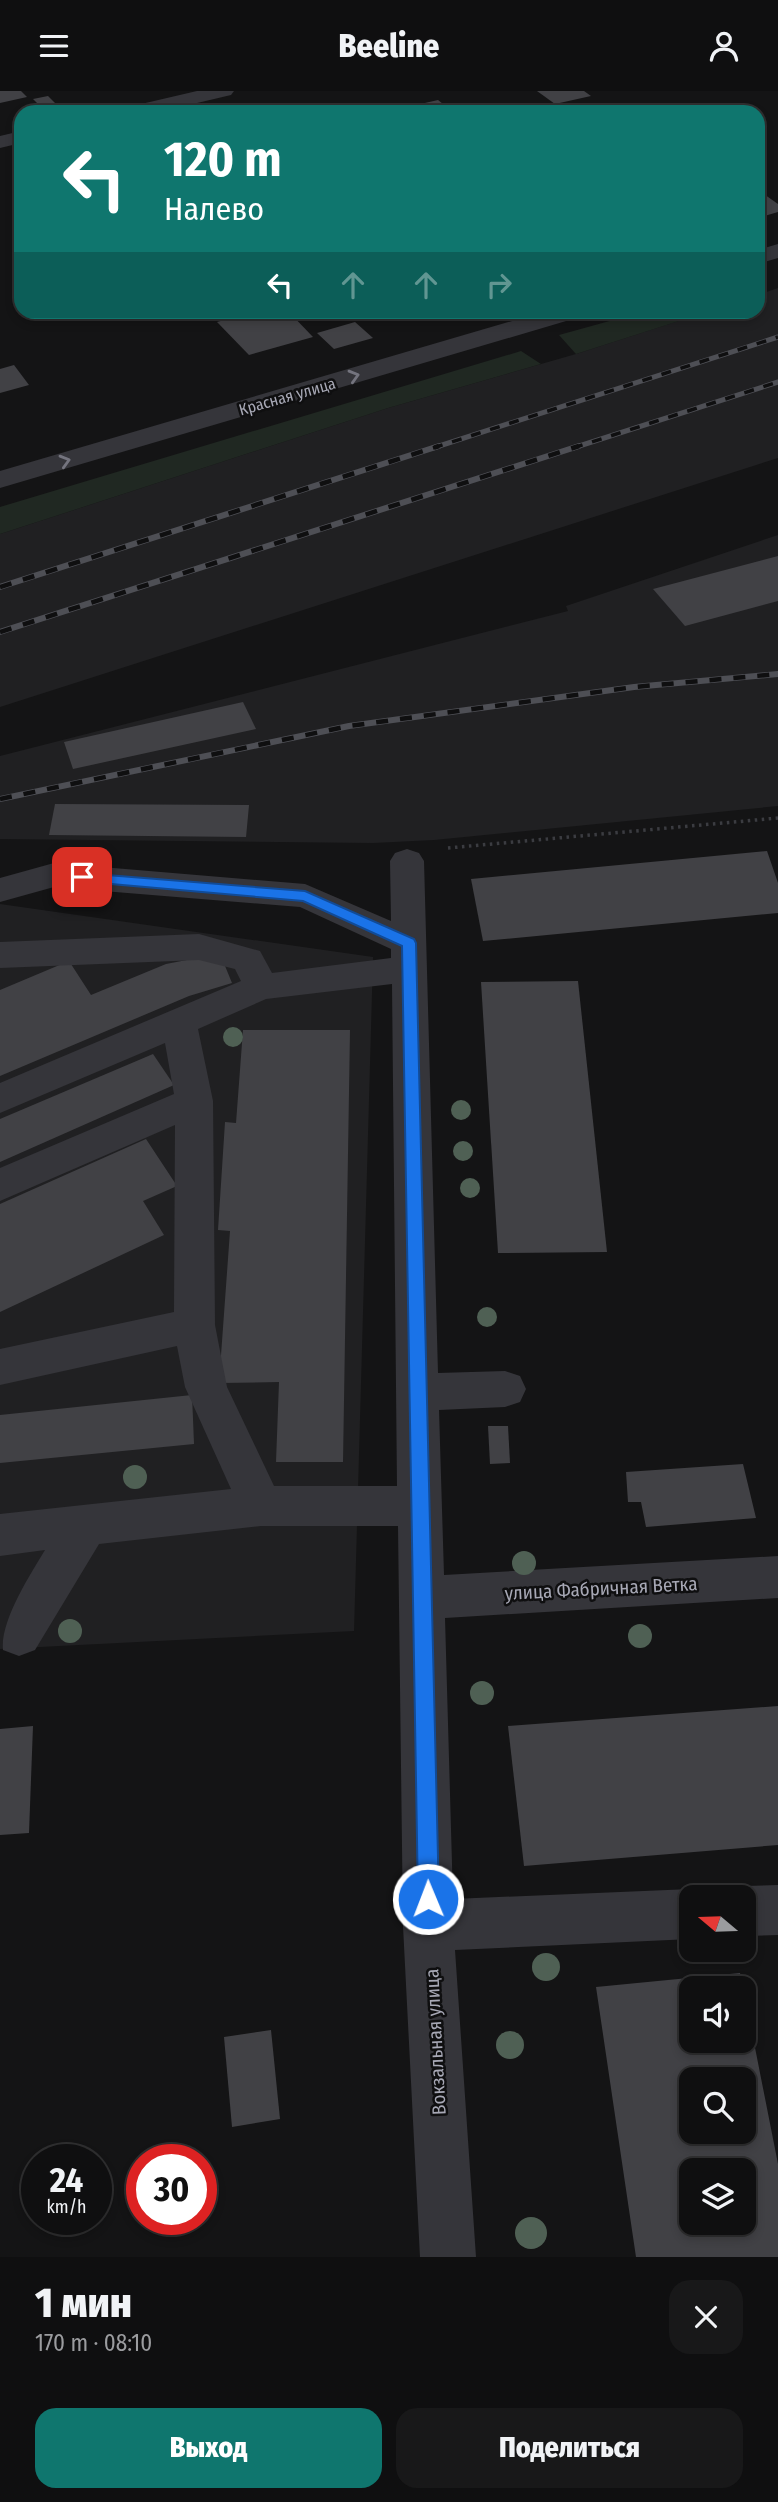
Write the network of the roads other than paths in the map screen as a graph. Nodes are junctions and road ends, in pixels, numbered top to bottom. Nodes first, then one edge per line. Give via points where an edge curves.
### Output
1 (224, 91) edge
2 (162, 105) edge
3 (547, 319) edge
4 (0, 480) edge
5 (407, 861) road end
6 (0, 890) edge
7 (0, 955) edge
8 (409, 956) junction
9 (261, 987) junction
10 (179, 1022) junction
11 (0, 1099) edge
12 (194, 1101) junction
13 (0, 1185) edge
14 (194, 1325) junction
15 (0, 1367) edge
16 (505, 1389) dead end
17 (419, 1392) junction
18 (261, 1506) junction
19 (421, 1506) junction
20 (86, 1525) junction
21 (0, 1535) edge
22 (778, 1577) edge
23 (423, 1598) junction
24 (19, 1634) dead end
25 (778, 1910) edge
26 (756, 1911) edge
27 (679, 1915) edge
28 (428, 1926) junction
29 (447, 2257) edge

1 - 2 street
4 -> 3 street, Красная улица
5 - 8 street, Вокзальная улица
6 - 8 street via 54,875 305,896
7 - 9 street via 199,947 248,960
8 - 9 street
8 - 17 street, Вокзальная улица
9 - 10 street
10 - 11 street
10 - 12 street
12 - 13 street
12 - 14 street
14 - 15 street
14 - 18 street via 206,1387
16 - 17 street
17 - 19 street, Вокзальная улица
18 - 19 street
18 - 20 street
19 - 23 street, Вокзальная улица
20 - 21 street
20 - 24 street
22 - 23 street, улица Фабричная Ветка
23 - 28 street, Вокзальная улица
25 - 26 street
27 - 28 street
28 - 29 street, Вокзальная улица

